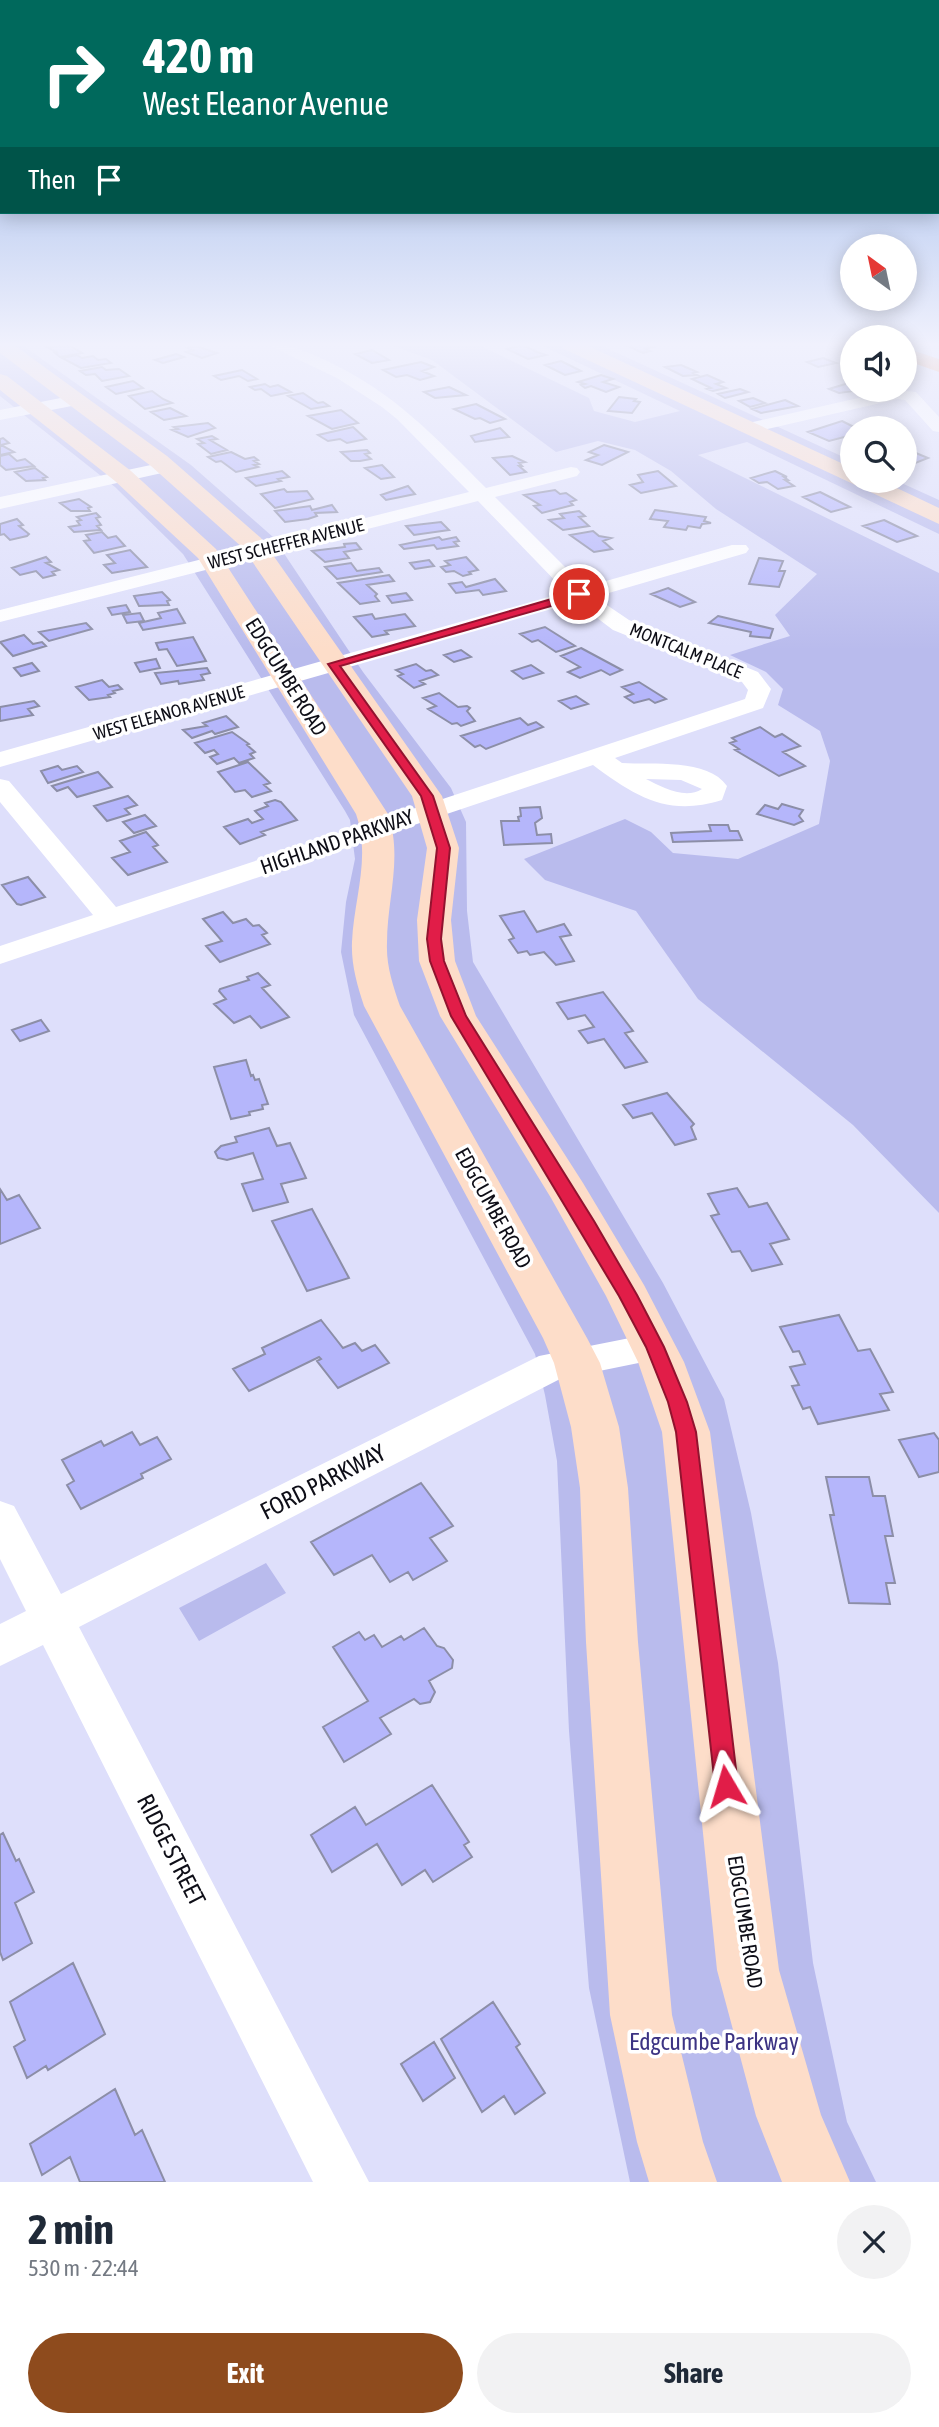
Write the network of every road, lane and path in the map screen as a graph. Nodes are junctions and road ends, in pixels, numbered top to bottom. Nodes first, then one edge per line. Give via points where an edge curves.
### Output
1 (86, 447) edge
2 (138, 447) edge
3 (433, 447) edge
4 (790, 447) edge
5 (165, 467) junction
6 (840, 470) edge
7 (572, 472) dead end
8 (124, 476) junction
9 (888, 493) edge
10 (480, 496) junction
11 (0, 503) edge
12 (939, 517) edge
13 (739, 549) dead end
14 (259, 551) junction
15 (214, 563) junction
16 (579, 594) junction
17 (0, 617) edge
18 (334, 664) junction
19 (287, 680) junction
20 (755, 703) joint
21 (0, 761) edge
22 (0, 786) edge
23 (432, 810) junction
24 (379, 828) junction
25 (109, 917) junction
26 (0, 955) edge
27 (655, 1347) junction
28 (577, 1363) junction
29 (0, 1518) edge
30 (52, 1619) junction
31 (0, 1646) edge
32 (342, 2182) edge
33 (683, 2182) edge
34 (817, 2182) edge

1 - 8 street, EDGCUMBE ROAD
2 - 5 street, EDGCUMBE ROAD
3 - 10 street, MONTCALM PLACE
4 - 6 street
5 - 8 street
5 - 14 street, EDGCUMBE ROAD
7 - 10 street, WEST SCHEFFER AVENUE
8 - 11 street
8 - 15 street, EDGCUMBE ROAD
9 - 12 street
10 - 14 street, WEST SCHEFFER AVENUE
10 - 16 street, MONTCALM PLACE
13 - 16 street, WEST ELEANOR AVENUE
14 - 15 street, WEST SCHEFFER AVENUE
14 - 18 street, EDGCUMBE ROAD
15 - 17 street, WEST SCHEFFER AVENUE
15 - 19 street, EDGCUMBE ROAD
16 - 18 street, WEST ELEANOR AVENUE
16 - 20 street, MONTCALM PLACE via 621,625 750,677 760,689
18 - 19 street, WEST ELEANOR AVENUE
18 - 23 street, EDGCUMBE ROAD via 427,796
19 - 21 street, WEST ELEANOR AVENUE
19 - 24 street, EDGCUMBE ROAD
20 - 23 street, HIGHLAND PARKWAY via 607,764
22 - 25 street
23 - 24 street, HIGHLAND PARKWAY
23 - 27 street, EDGCUMBE ROAD via 443,848 434,939 444,984 458,1016 588,1225
24 - 25 street, HIGHLAND PARKWAY
24 - 28 street, EDGCUMBE ROAD via 380,858 370,934 370,964 378,996
25 - 26 street, HIGHLAND PARKWAY
27 - 28 street, FORD PARKWAY
27 - 34 street, EDGCUMBE ROAD via 686,1432 748,1970 789,2116
28 - 30 street, FORD PARKWAY via 552,1366
28 - 33 street, EDGCUMBE ROAD via 595,1427 604,1488 641,2015
29 - 30 street, RIDGE STREET
30 - 31 street, FORD PARKWAY
30 - 32 street, RIDGE STREET

